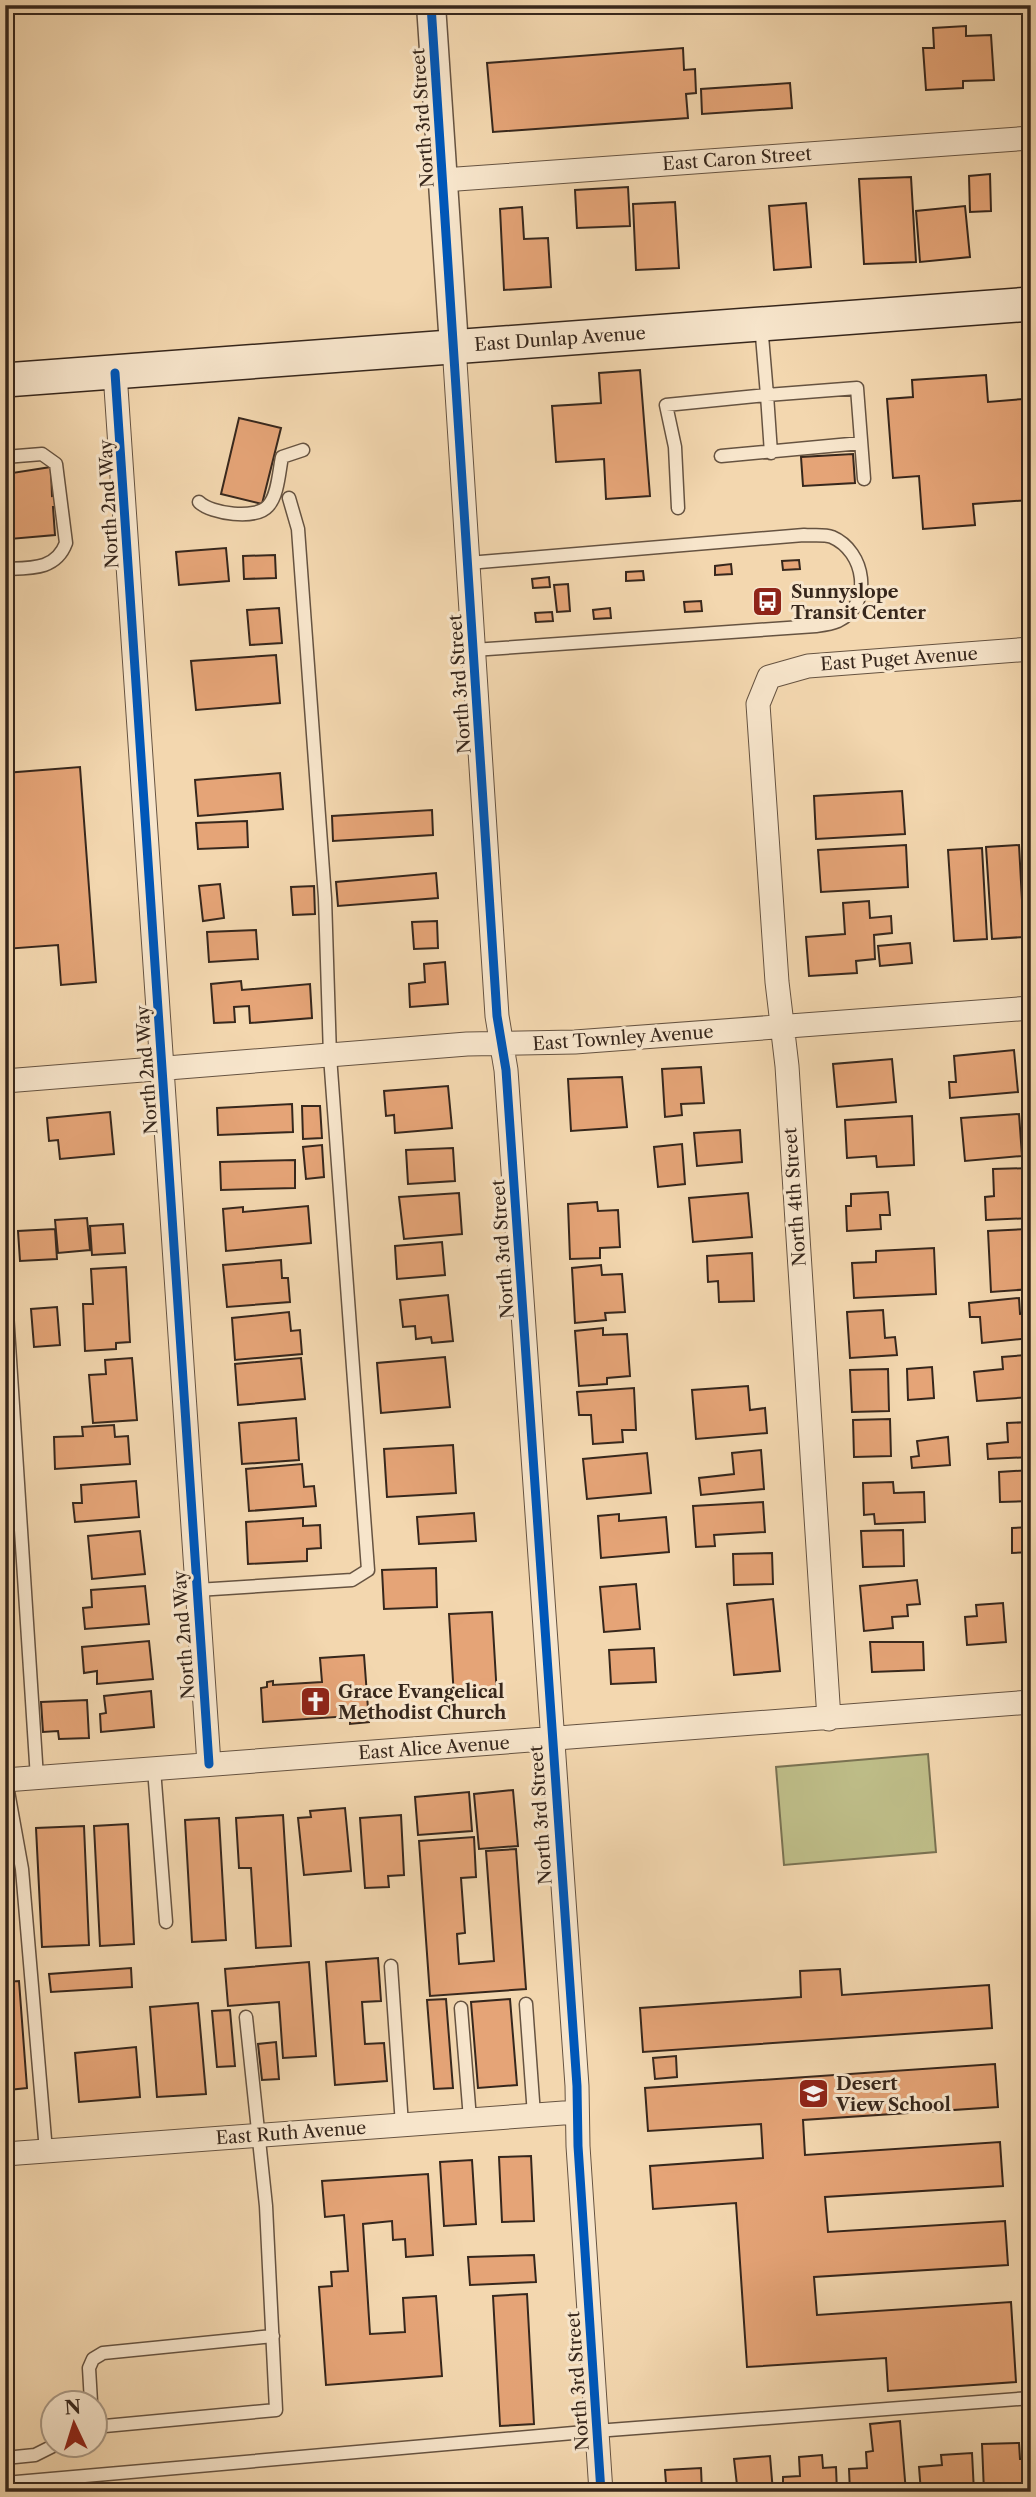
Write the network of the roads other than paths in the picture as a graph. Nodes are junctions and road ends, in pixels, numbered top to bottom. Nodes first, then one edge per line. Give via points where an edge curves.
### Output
1 (431, 5) edge
2 (1031, 138) edge
3 (443, 180) junction
4 (1031, 304) edge
5 (761, 324) junction
6 (454, 346) junction
7 (115, 373) junction
8 (5, 380) edge
9 (767, 396) junction
10 (861, 443) junction
11 (303, 450) dead end
12 (771, 453) junction
13 (721, 456) dead end
14 (5, 457) edge
15 (864, 480) dead end
16 (289, 498) dead end
17 (199, 502) dead end
18 (678, 508) dead end
19 (468, 563) junction
20 (5, 569) edge
21 (1031, 649) edge
22 (473, 650) junction
23 (769, 677) joint
24 (1031, 1008) edge
25 (782, 1027) junction
26 (502, 1045) junction
27 (330, 1056) junction
28 (163, 1069) junction
29 (5, 1081) edge
30 (5, 1282) edge
31 (197, 1590) junction
32 (1031, 1702) edge
33 (829, 1719) junction
34 (551, 1740) junction
35 (209, 1764) junction
36 (155, 1769) junction
37 (37, 1778) junction
38 (5, 1780) edge
39 (166, 1922) dead end
40 (391, 1966) dead end
41 (526, 2004) dead end
42 (461, 2008) dead end
43 (246, 2017) dead end
44 (577, 2112) junction
45 (534, 2115) junction
46 (470, 2119) junction
47 (402, 2125) junction
48 (259, 2135) junction
49 (46, 2151) junction
50 (5, 2154) edge
51 (273, 2336) junction
52 (90, 2388) edge
53 (1031, 2398) edge
54 (108, 2426) edge
55 (596, 2431) junction
56 (38, 2454) edge
57 (5, 2458) edge
58 (5, 2483) edge
59 (601, 2492) edge

1 - 3 street, North 3rd Street
2 - 3 street, East Caron Street
3 - 6 street, North 3rd Street
4 - 5 main road, East Dunlap Avenue
5 - 6 main road, East Dunlap Avenue
5 - 9 lane
6 - 7 main road, East Dunlap Avenue
6 - 19 street, North 3rd Street
7 - 8 main road, East Dunlap Avenue
7 - 28 street, North 2nd Way
9 - 10 lane via 857,388
9 - 12 lane
9 - 18 lane via 666,405 675,447
10 - 12 lane
10 - 15 lane
11 - 17 lane via 282,457 272,498 259,512 221,514
12 - 13 lane
14 - 20 lane via 42,454 57,464 66,543 62,556 52,564
16 - 27 lane via 298,529 325,898
19 - 22 street, North 3rd Street
19 - 22 lane via 804,535 831,536 852,551 862,575 858,601 840,620 816,626
21 - 23 street, East Puget Avenue via 808,666
22 - 26 street, North 3rd Street
23 - 25 street, North 4th Street via 758,704
24 - 25 street, East Townley Avenue
25 - 26 street, East Townley Avenue
25 - 33 street, North 4th Street
26 - 27 street, East Townley Avenue
26 - 34 street, North 3rd Street
27 - 28 street, East Townley Avenue
27 - 31 lane via 369,1570 352,1580
28 - 29 street, East Townley Avenue
28 - 31 street, North 2nd Way
30 - 37 lane
31 - 35 street, North 2nd Way
32 - 33 street, East Alice Avenue
33 - 34 street, East Alice Avenue
34 - 35 street, East Alice Avenue
34 - 44 street, North 3rd Street
35 - 36 street, East Alice Avenue
36 - 37 street, East Alice Avenue
36 - 39 lane
37 - 38 street, East Alice Avenue
38 - 49 lane via 22,1869
40 - 47 lane
41 - 45 lane
42 - 46 lane
43 - 48 lane
44 - 45 street, East Ruth Avenue
44 - 55 street, North 3rd Street
45 - 46 street, East Ruth Avenue
46 - 47 street, East Ruth Avenue
47 - 48 street, East Ruth Avenue
48 - 49 street, East Ruth Avenue
48 - 51 lane
49 - 50 street, East Ruth Avenue
51 - 52 lane via 103,2353 89,2368
51 - 54 lane via 276,2410
53 - 55 lane
55 - 58 lane
55 - 59 street, North 3rd Street
56 - 57 lane

